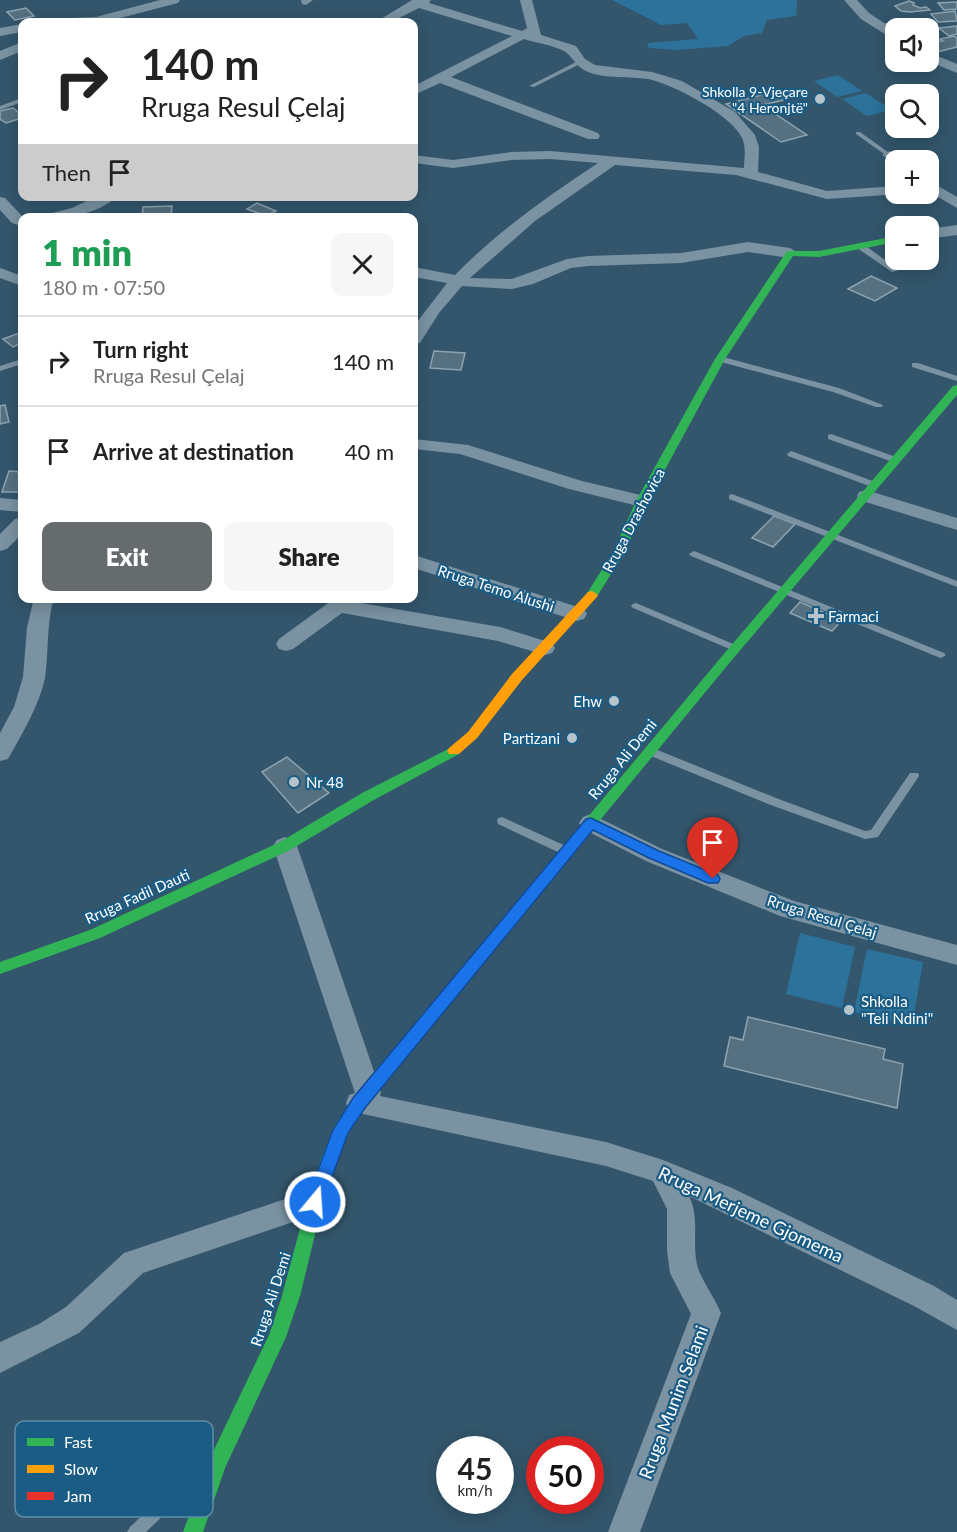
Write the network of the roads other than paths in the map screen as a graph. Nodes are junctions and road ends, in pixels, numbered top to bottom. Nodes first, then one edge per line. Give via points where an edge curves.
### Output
1 (174, 0) edge
2 (526, 0) edge
3 (874, 0) edge
4 (421, 2) edge
5 (851, 2) edge
6 (109, 18) edge
7 (389, 18) edge
8 (18, 29) edge
9 (885, 30) edge
10 (0, 32) edge
11 (531, 35) junction
12 (18, 48) edge
13 (0, 56) edge
14 (939, 61) edge
15 (580, 62) junction
16 (957, 69) edge
17 (440, 78) junction
18 (532, 86) dead end
19 (418, 89) edge
20 (18, 101) edge
21 (0, 108) edge
22 (858, 133) dead end
23 (592, 136) dead end
24 (885, 153) edge
25 (418, 160) edge
26 (613, 160) junction
27 (751, 173) junction
28 (885, 191) edge
29 (939, 191) edge
30 (955, 200) edge
31 (0, 201) edge
32 (102, 201) edge
33 (67, 213) edge
34 (18, 220) edge
35 (18, 223) edge
36 (0, 225) edge
37 (957, 230) edge
38 (939, 232) edge
39 (885, 241) edge
40 (860, 246) junction
41 (790, 253) junction
42 (885, 263) edge
43 (0, 273) edge
44 (418, 273) edge
45 (18, 279) edge
46 (456, 280) junction
47 (418, 332) edge
48 (720, 359) junction
49 (18, 362) edge
50 (915, 365) dead end
51 (0, 369) edge
52 (957, 379) edge
53 (957, 388) edge
54 (879, 405) dead end
55 (831, 437) dead end
56 (418, 444) edge
57 (791, 454) dead end
58 (896, 460) junction
59 (871, 491) junction
60 (732, 497) dead end
61 (642, 501) junction
62 (0, 504) edge
63 (18, 506) edge
64 (957, 524) edge
65 (18, 527) edge
66 (833, 535) junction
67 (0, 545) edge
68 (693, 554) dead end
69 (418, 562) edge
70 (957, 584) edge
71 (785, 591) junction
72 (42, 603) edge
73 (636, 606) dead end
74 (577, 614) junction
75 (286, 644) dead end
76 (544, 648) junction
77 (735, 648) junction
78 (941, 655) dead end
79 (650, 750) junction
80 (0, 753) edge
81 (914, 776) dead end
82 (502, 821) dead end
83 (591, 823) junction
84 (285, 846) junction
85 (567, 852) junction
86 (957, 955) edge
87 (0, 968) edge
88 (363, 1097) junction
89 (663, 1172) junction
90 (315, 1202) junction
91 (957, 1316) edge
92 (0, 1358) edge
93 (217, 1465) junction
94 (213, 1468) edge
95 (213, 1476) edge
96 (151, 1517) edge
97 (198, 1517) edge
98 (135, 1532) edge
99 (193, 1532) edge
100 (624, 1532) edge

1 - 6 street
2 - 11 street
3 - 5 street
4 - 7 street
4 - 11 street
5 - 9 street
8 - 10 street
11 - 15 street via 571,49
11 - 17 street
12 - 13 street
14 - 16 street
15 - 18 lane
15 - 27 street via 592,69 665,79 730,115 748,135 752,147
17 - 19 street
17 - 23 street
20 - 21 lane
22 - 24 lane
25 - 26 street via 453,164 531,155
26 - 27 street
26 - 46 street via 512,229
27 - 28 street via 827,195
29 - 30 street
31 - 34 street
32 - 33 street
35 - 36 street
37 - 38 street
39 - 40 street
40 - 41 street via 819,254
40 - 42 lane
41 - 46 street via 735,248 702,256 567,264 512,284
41 - 48 street, Rruga Drashovica
43 - 45 street
44 - 46 street
46 - 47 street
48 - 54 lane via 825,386
48 - 61 street, Rruga Drashovica
49 - 51 lane
50 - 52 lane
53 - 58 street, Rruga Ali Demi
55 - 58 lane
56 - 61 street via 462,449
57 - 59 lane
58 - 59 street, Rruga Ali Demi
59 - 64 street
59 - 66 street, Rruga Ali Demi
60 - 66 lane
61 - 74 street, Rruga Drashovica via 619,552
62 - 63 street
65 - 67 street
66 - 70 lane
66 - 71 street, Rruga Ali Demi
68 - 71 lane
69 - 74 street, Rruga Temo Alushi
71 - 77 street, Rruga Ali Demi
71 - 78 lane
72 - 80 street via 37,616 34,677 21,714
73 - 77 lane
74 - 76 street, Rruga Drashovica
75 - 76 street via 338,606 500,634
76 - 84 street, Rruga Drashovica via 491,715 456,750
77 - 79 street, Rruga Ali Demi
79 - 81 lane via 865,835 874,834
79 - 83 street, Rruga Ali Demi
82 - 85 lane
83 - 85 street, Rruga Ali Demi
83 - 86 street, Rruga Resul Çelaj via 654,855 789,909
84 - 87 street, Rruga Fadil Dauti via 95,934
84 - 88 street
85 - 88 street, Rruga Ali Demi
88 - 89 street, Rruga Merjeme Gjomema via 606,1154
88 - 90 street, Rruga Ali Demi via 341,1130
89 - 91 street, Rruga Merjeme Gjomema via 765,1218
89 - 100 street, Rruga Munim Selami via 681,1209 685,1273 706,1313
90 - 92 street via 134,1263 116,1275 75,1318
90 - 93 street, Rruga Ali Demi via 277,1337
93 - 94 lane
93 - 95 street, Rruga Ali Demi
96 - 98 lane
97 - 99 street, Rruga Ali Demi

